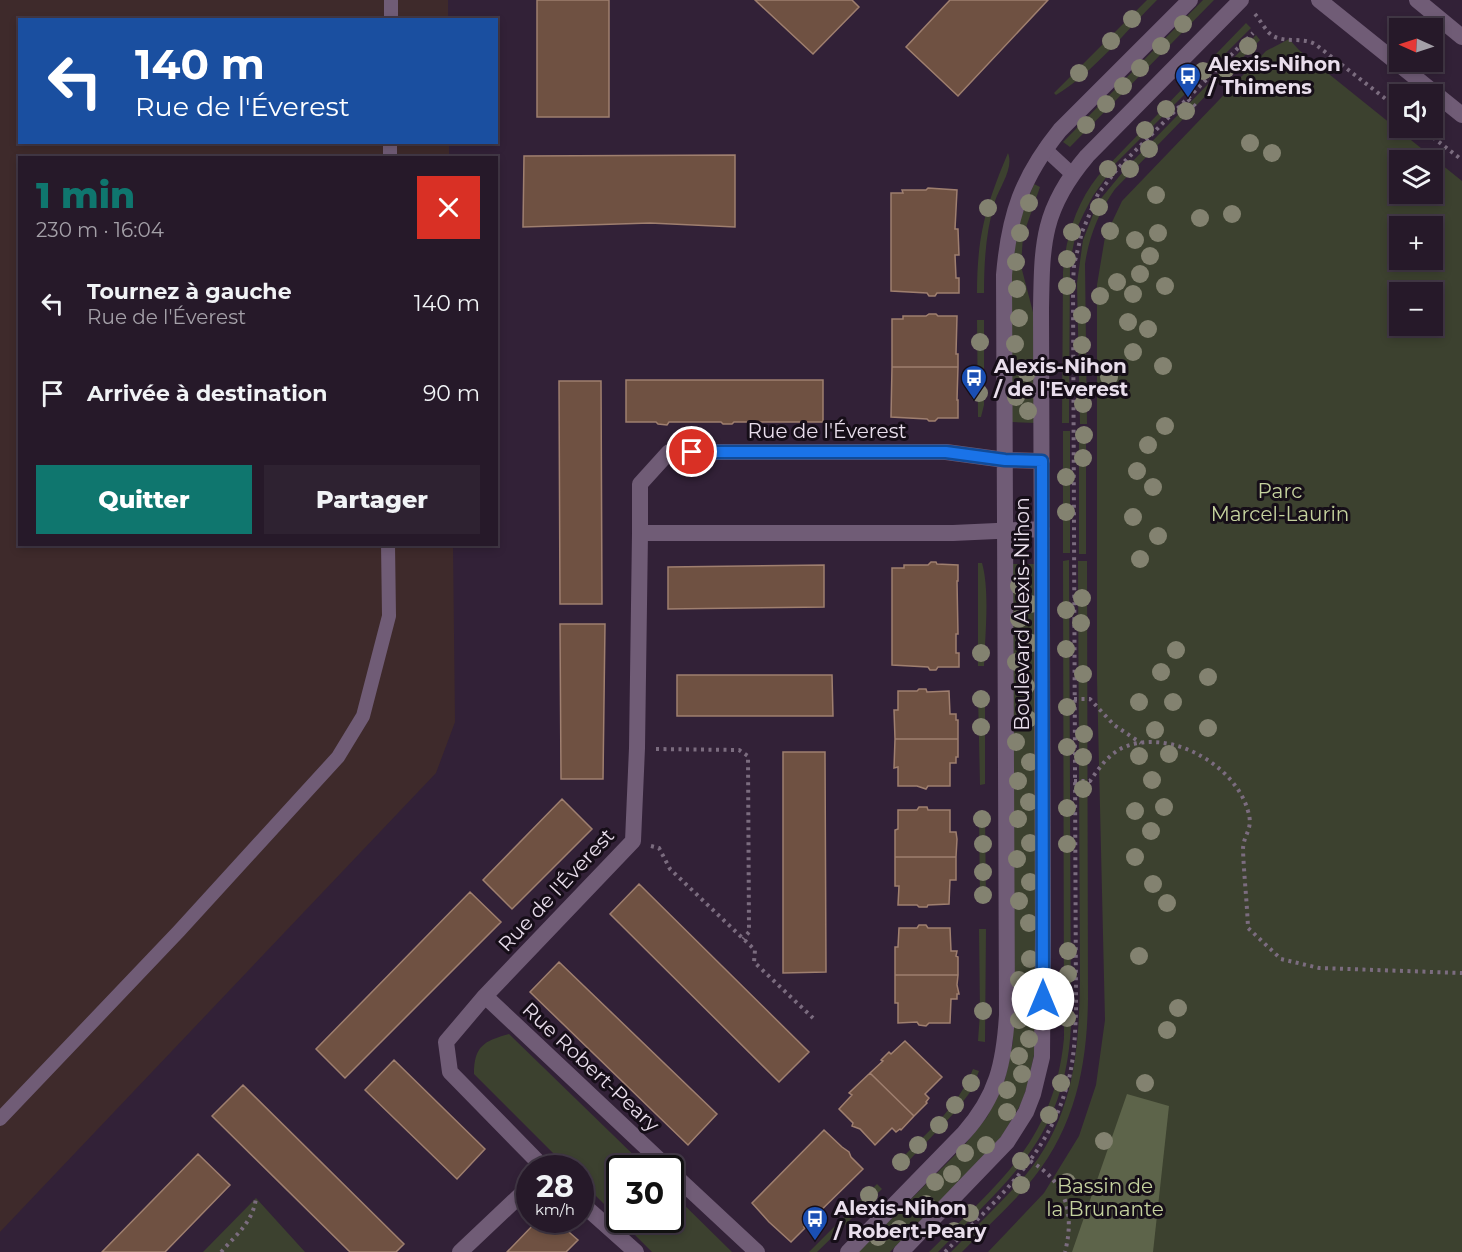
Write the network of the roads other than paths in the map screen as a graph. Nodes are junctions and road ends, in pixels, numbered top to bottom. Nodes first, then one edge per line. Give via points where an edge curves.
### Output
1 (391, 0) edge
2 (1190, 0) edge
3 (1241, 0) edge
4 (1319, 0) edge
5 (1417, 0) edge
6 (391, 18) edge
7 (1462, 37) edge
8 (1462, 116) edge
9 (1045, 149) junction
10 (1072, 174) junction
11 (1005, 460) junction
12 (1042, 461) junction
13 (1042, 529) junction
14 (1005, 530) junction
15 (640, 533) junction
16 (388, 546) edge
17 (485, 996) junction
18 (0, 1119) edge
19 (531, 1155) edge
20 (653, 1155) edge
21 (684, 1184) edge
22 (516, 1199) edge
23 (594, 1214) edge
24 (460, 1252) edge
25 (636, 1252) edge
26 (757, 1252) edge
27 (848, 1252) edge
28 (901, 1252) edge

1 - 6 lane
2 - 9 street, Boulevard Alexis-Nihon
3 - 10 street, Boulevard Alexis-Nihon
4 - 8 street
5 - 7 street
9 - 10 lane
9 - 11 street, Boulevard Alexis-Nihon via 1019,198 1008,235 1004,275
10 - 12 street, Boulevard Alexis-Nihon via 1052,208 1044,246
11 - 12 street, Rue de l'Éverest
11 - 14 street, Boulevard Alexis-Nihon
11 - 15 street, Rue de l'Éverest via 946,452 669,452 640,484
12 - 13 street, Boulevard Alexis-Nihon
13 - 14 street
13 - 28 street, Boulevard Alexis-Nihon via 1043,1042 1039,1075 1026,1112 1007,1142
14 - 15 street
14 - 27 street, Boulevard Alexis-Nihon via 1005,1053 980,1114
15 - 17 street, Rue de l'Éverest via 633,841
16 - 18 lane via 389,616 363,716 338,757
17 - 19 street, Rue de l'Éverest via 446,1042 450,1072
17 - 20 street, Rue Robert-Peary
21 - 26 street, Rue Robert-Peary
22 - 24 street
23 - 25 street

